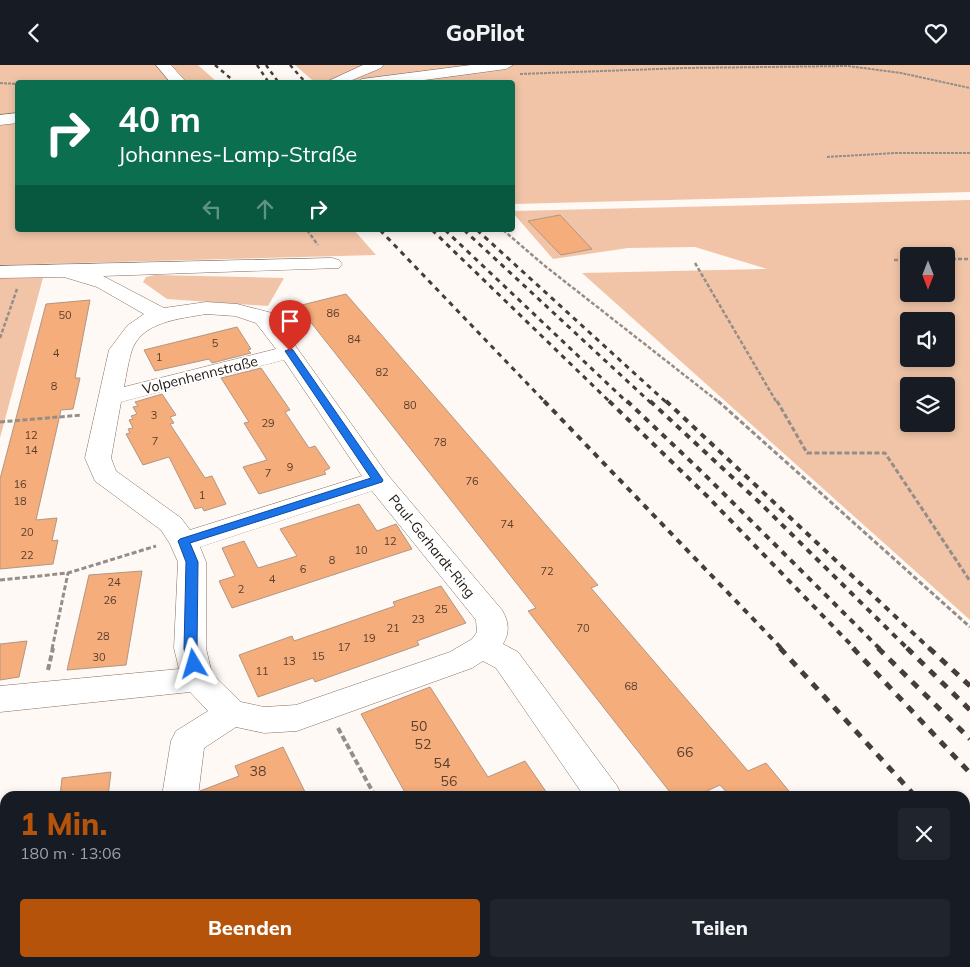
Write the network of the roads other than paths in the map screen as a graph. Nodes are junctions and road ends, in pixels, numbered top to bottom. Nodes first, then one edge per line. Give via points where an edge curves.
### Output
1 (163, 65) edge
2 (376, 65) edge
3 (506, 65) edge
4 (177, 80) edge
5 (338, 80) edge
6 (386, 80) edge
7 (15, 114) edge
8 (0, 120) edge
9 (332, 264) dead end
10 (66, 271) junction
11 (0, 272) edge
12 (161, 315) junction
13 (290, 351) junction
14 (109, 405) junction
15 (378, 480) junction
16 (184, 541) junction
17 (483, 647) junction
18 (197, 679) junction
19 (0, 699) edge
20 (231, 713) junction
21 (181, 791) edge
22 (600, 791) edge

1 - 4 street
2 - 5 street
3 - 6 street
7 - 8 street
9 - 10 street
10 - 11 street
10 - 12 street via 104,283
12 - 13 street, Paul-Gerhardt-Ring via 206,308 237,310 264,318
12 - 14 street, Paul-Gerhardt-Ring via 135,331 120,350
13 - 14 street, Volpenhennstraße
13 - 15 street, Paul-Gerhardt-Ring
14 - 16 street, Paul-Gerhardt-Ring via 98,458 104,475 171,524
15 - 16 street
15 - 17 street, Paul-Gerhardt-Ring via 491,617 493,634
16 - 18 street, Paul-Gerhardt-Ring via 192,562 190,649
17 - 20 street via 461,660 297,719 264,720
17 - 22 street via 507,660
18 - 19 street
18 - 20 street
20 - 21 street via 188,741

